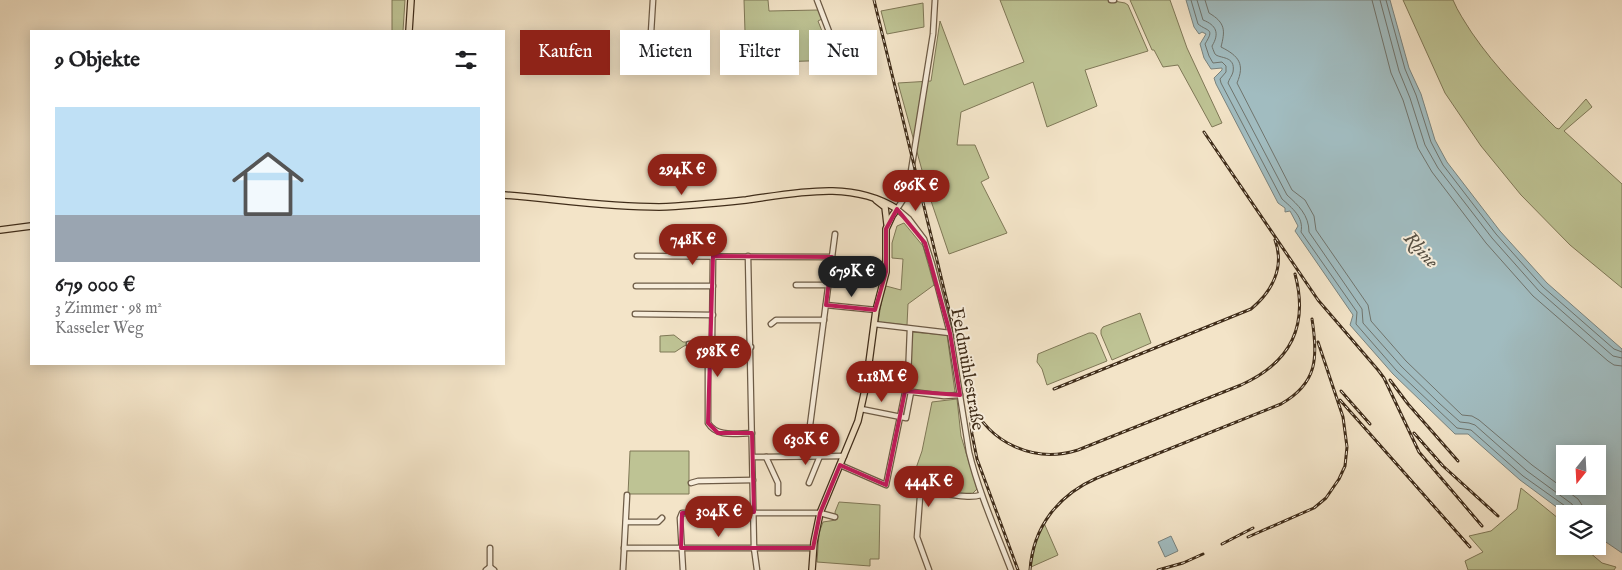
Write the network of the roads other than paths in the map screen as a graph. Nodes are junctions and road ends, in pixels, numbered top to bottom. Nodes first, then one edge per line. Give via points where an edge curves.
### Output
1 (411, 0) edge
2 (653, 0) edge
3 (817, 0) edge
4 (935, 0) edge
5 (409, 30) edge
6 (651, 30) edge
7 (828, 30) edge
8 (505, 195) edge
9 (870, 196) junction
10 (897, 209) junction
11 (30, 226) edge
12 (887, 226) junction
13 (0, 230) edge
14 (835, 234) dead end
15 (637, 256) dead end
16 (713, 256) junction
17 (748, 256) junction
18 (832, 257) junction
19 (796, 285) dead end
20 (828, 285) junction
21 (636, 286) dead end
22 (712, 286) junction
23 (826, 305) junction
24 (876, 310) junction
25 (635, 314) dead end
26 (713, 315) junction
27 (824, 320) junction
28 (771, 324) dead end
29 (874, 324) junction
30 (910, 329) junction
31 (950, 333) junction
32 (689, 344) dead end
33 (710, 344) junction
34 (751, 347) junction
35 (904, 391) junction
36 (911, 392) junction
37 (960, 395) junction
38 (861, 409) junction
39 (899, 416) junction
40 (752, 433) junction
41 (806, 456) junction
42 (820, 456) junction
43 (844, 456) junction
44 (753, 457) junction
45 (766, 457) junction
46 (840, 465) junction
47 (753, 480) junction
48 (691, 483) dead end
49 (809, 483) dead end
50 (778, 493) dead end
51 (627, 495) dead end
52 (981, 495) junction
53 (754, 512) junction
54 (820, 512) junction
55 (835, 517) dead end
56 (662, 518) dead end
57 (626, 522) junction
58 (490, 548) dead end
59 (624, 548) junction
60 (681, 548) junction
61 (754, 548) junction
62 (813, 548) junction
63 (490, 569) edge
64 (623, 570) edge
65 (683, 570) edge
66 (757, 570) edge
67 (812, 570) edge
68 (929, 570) edge
69 (1011, 570) edge

1 - 5 main road
2 - 6 street
3 - 7 street
4 - 10 street via 933,34 910,177 906,195
8 - 9 main road via 659,207 711,204 806,191 845,191
9 - 10 main road
9 - 12 main road via 884,207
10 - 12 main road
10 - 31 street, Feldmühlestraße via 909,219 925,243
11 - 13 main road
12 - 24 main road via 886,272
14 - 18 street
15 - 16 street
16 - 17 street
16 - 22 street
17 - 18 street
17 - 34 street
18 - 20 street
19 - 20 street
20 - 23 street
21 - 22 street
22 - 26 street
23 - 24 street
23 - 27 street
24 - 29 main road
25 - 26 street
26 - 33 street
27 - 28 street via 776,320
27 - 41 street
29 - 30 street
29 - 38 main road
30 - 31 street
30 - 35 street
31 - 37 street, Feldmühlestraße
32 - 33 street
33 - 34 street
33 - 40 street via 709,424 718,433
34 - 40 street
35 - 36 street
35 - 39 street
36 - 37 street
36 - 39 street via 906,418
37 - 52 street, Feldmühlestraße via 969,452
38 - 39 street
38 - 43 main road
39 - 46 street via 886,484
40 - 44 street
41 - 42 street
41 - 45 street
42 - 43 street
42 - 49 street
43 - 46 main road
44 - 45 street
44 - 47 street
45 - 50 street via 778,483
46 - 54 main road
47 - 48 street
47 - 53 street
51 - 57 street
52 - 68 street via 973,498 928,494 920,497 917,536
52 - 69 street, Feldmühlestraße
53 - 54 street
53 - 60 street via 681,514
53 - 61 street
54 - 55 street
54 - 62 main road
56 - 57 street via 658,522
57 - 59 street
58 - 63 street
59 - 60 street
59 - 64 street
60 - 61 street
60 - 65 street
61 - 62 street
61 - 66 street
62 - 67 main road

